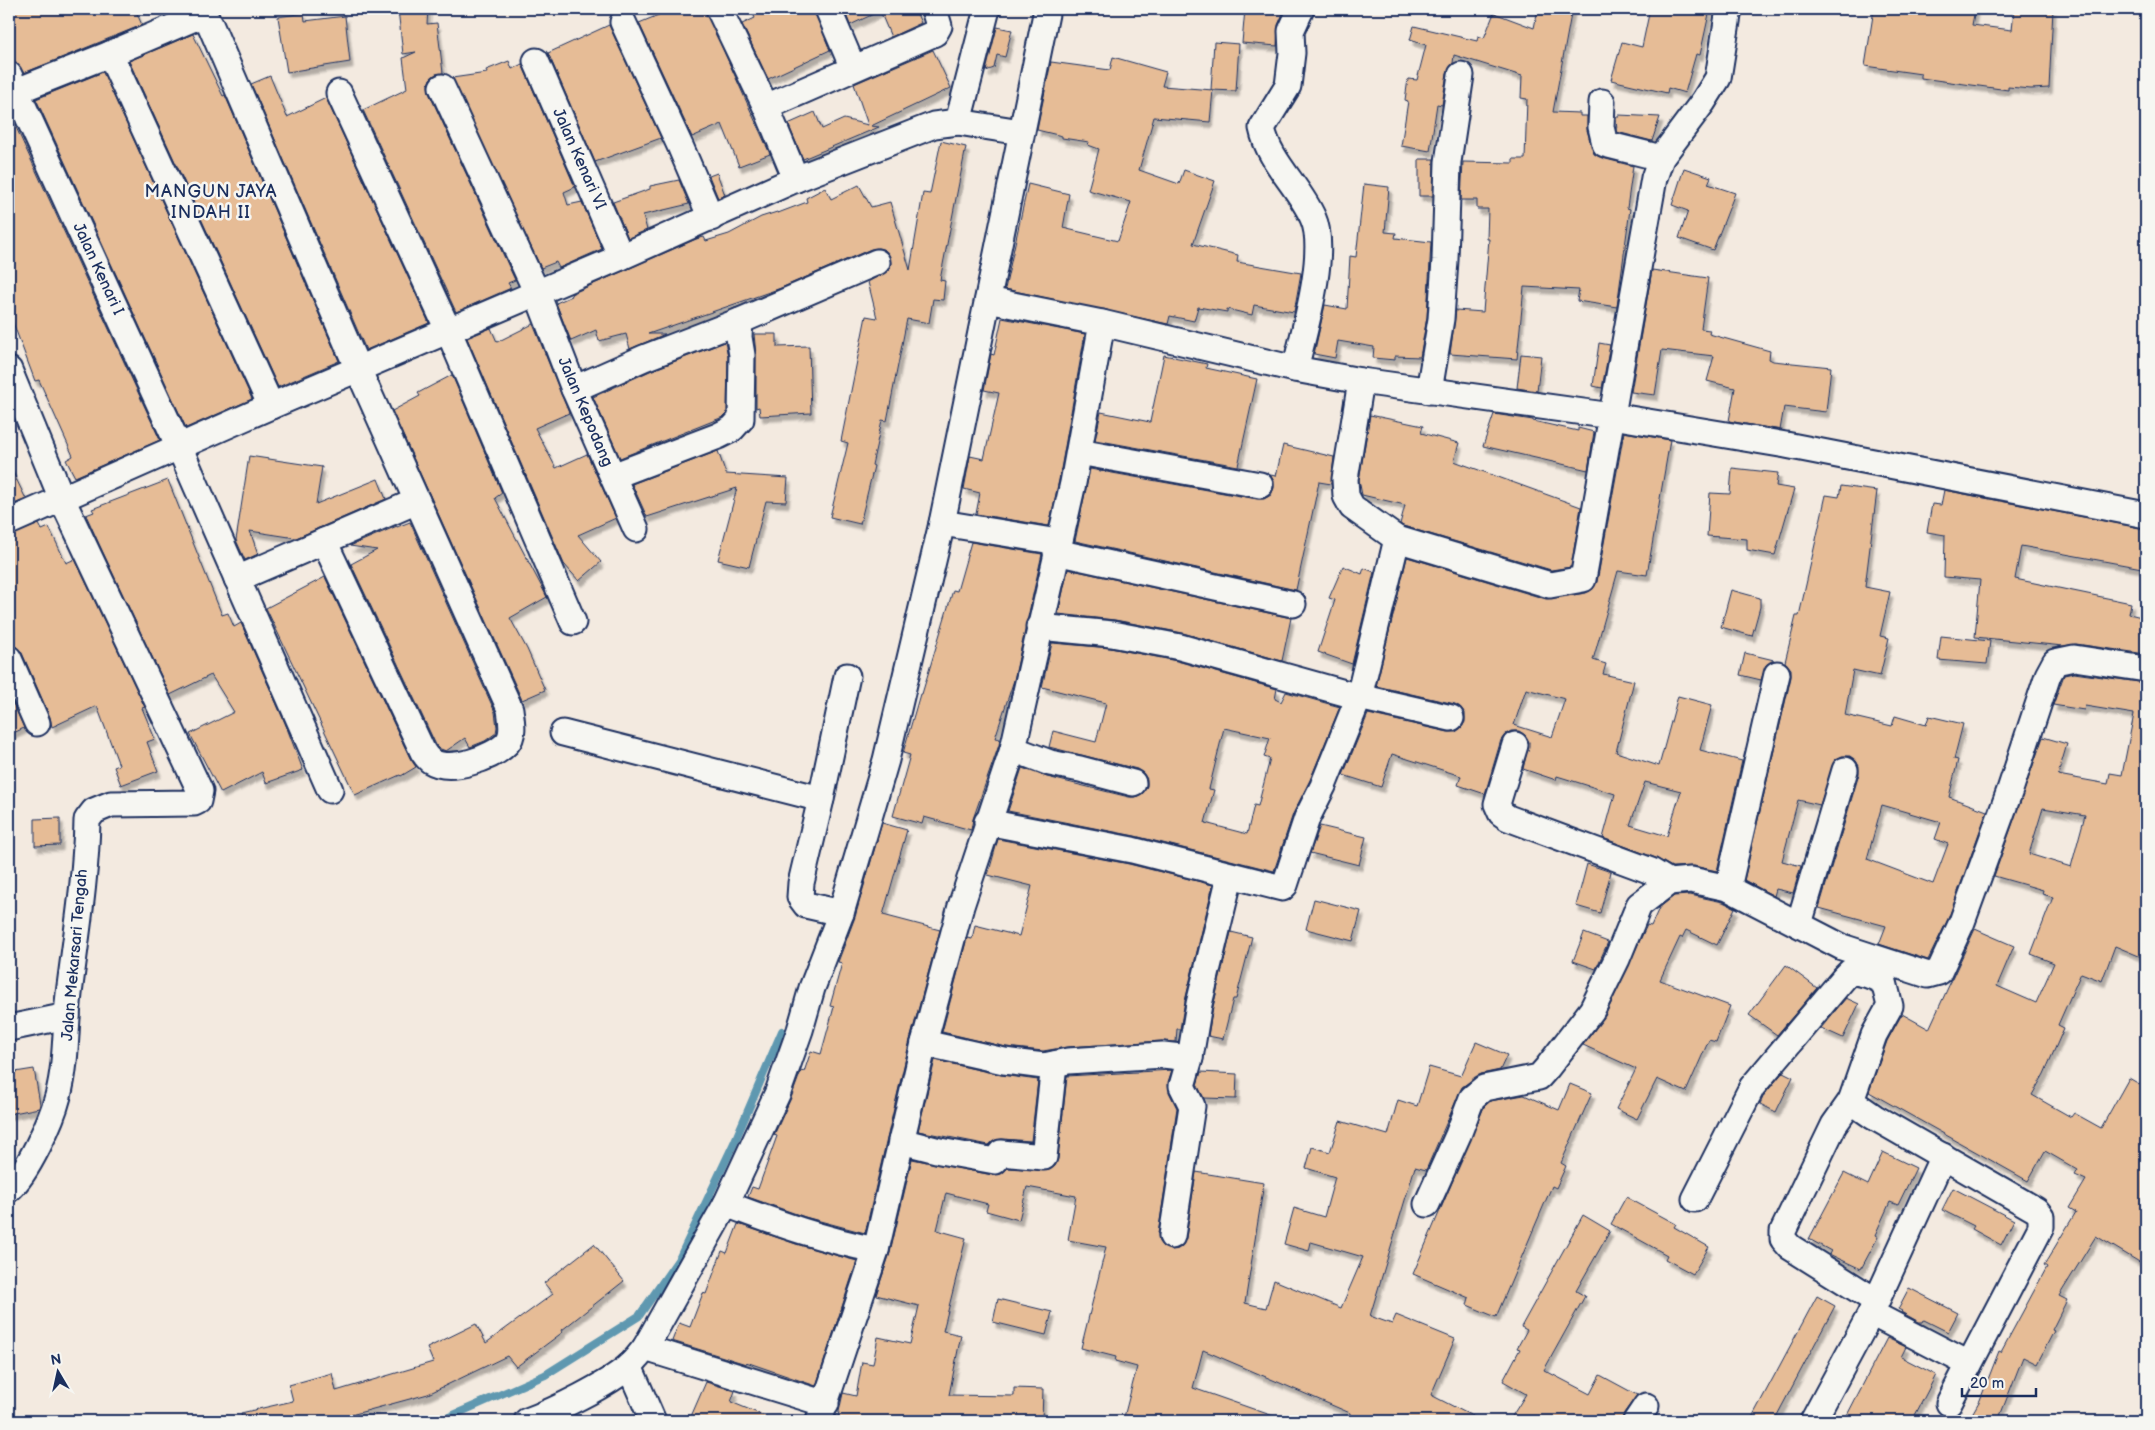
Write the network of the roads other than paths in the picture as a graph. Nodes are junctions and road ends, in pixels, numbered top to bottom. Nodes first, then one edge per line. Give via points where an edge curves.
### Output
1 (719, 9) edge
2 (828, 9) edge
3 (934, 9) edge
4 (987, 9) edge
5 (1046, 9) edge
6 (1301, 9) edge
7 (1728, 9) edge
8 (623, 22) dead end
9 (110, 54) junction
10 (536, 60) dead end
11 (853, 68) junction
12 (1460, 75) dead end
13 (11, 87) edge
14 (442, 87) dead end
15 (339, 93) dead end
16 (1602, 102) dead end
17 (766, 107) junction
18 (958, 122) junction
19 (1020, 132) junction
20 (1661, 158) junction
21 (796, 179) junction
22 (711, 218) junction
23 (621, 257) junction
24 (877, 262) dead end
25 (537, 293) junction
26 (988, 300) junction
27 (740, 321) junction
28 (1102, 324) junction
29 (449, 332) junction
30 (1295, 368) junction
31 (358, 369) junction
32 (9, 370) edge
33 (1360, 381) junction
34 (574, 388) junction
35 (1429, 390) junction
36 (271, 406) junction
37 (1612, 416) junction
38 (179, 447) junction
39 (1079, 452) junction
40 (613, 476) junction
41 (1260, 485) dead end
42 (62, 499) junction
43 (417, 501) junction
44 (2146, 515) edge
45 (9, 522) edge
46 (942, 523) junction
47 (636, 529) dead end
48 (1397, 539) junction
49 (324, 541) junction
50 (1057, 547) junction
51 (237, 579) junction
52 (1293, 604) dead end
53 (573, 622) dead end
54 (1039, 627) junction
55 (9, 659) edge
56 (2146, 669) edge
57 (1777, 674) dead end
58 (847, 676) dead end
59 (1359, 697) junction
60 (1450, 718) dead end
61 (37, 723) dead end
62 (563, 733) dead end
63 (1515, 745) dead end
64 (1013, 749) junction
65 (1845, 770) dead end
66 (1133, 783) dead end
67 (330, 790) dead end
68 (821, 799) junction
69 (987, 822) junction
70 (1230, 876) junction
71 (1669, 882) junction
72 (1728, 888) junction
73 (841, 913) junction
74 (1799, 924) junction
75 (67, 1016) junction
76 (9, 1028) edge
77 (924, 1043) junction
78 (1190, 1058) junction
79 (1054, 1064) junction
80 (1851, 1101) junction
81 (901, 1141) junction
82 (1944, 1156) junction
83 (9, 1189) edge
84 (1695, 1199) dead end
85 (726, 1204) junction
86 (1426, 1204) dead end
87 (1172, 1236) dead end
88 (876, 1250) junction
89 (1874, 1307) junction
90 (637, 1357) junction
91 (1969, 1364) junction
92 (1949, 1403) dead end
93 (822, 1413) edge
94 (539, 1419) edge
95 (653, 1421) edge
96 (1813, 1421) edge

1 - 17 street
2 - 11 street
3 - 11 street via 939,26 935,34
4 - 18 street
5 - 19 street
6 - 30 street via 1291,31 1288,86 1262,128 1265,143 1314,219 1317,240 1317,272
7 - 20 street via 1718,78
8 - 22 street
9 - 13 street
9 - 31 street via 192,19 206,18
9 - 36 street
10 - 23 street, Jalan Kenari VI
11 - 17 street
12 - 35 street via 1448,162 1441,319
13 - 38 street, Jalan Kenari I
14 - 25 street, Jalan Kepodang
15 - 29 street
16 - 20 street via 1601,127 1605,144
17 - 21 street
18 - 19 street
18 - 21 street via 934,125
19 - 26 street
20 - 37 street via 1654,178
21 - 22 street
22 - 23 street
23 - 25 street
24 - 27 street
25 - 29 street
25 - 34 street, Jalan Kepodang
26 - 28 street
26 - 46 street
27 - 34 street
27 - 40 street via 741,419 732,429 718,436
28 - 30 street
28 - 39 street
29 - 31 street
29 - 53 street
30 - 33 street
31 - 36 street
31 - 43 street
32 - 42 street
33 - 35 street
33 - 48 street via 1345,479 1346,496 1352,508
34 - 40 street, Jalan Kepodang
35 - 37 street
36 - 38 street
37 - 44 street via 1786,445
37 - 48 street via 1583,579 1550,585
38 - 42 street
38 - 51 street, Jalan Kenari I
39 - 41 street
39 - 50 street
40 - 47 street, Jalan Kepodang
42 - 45 street
42 - 75 street, Jalan Mekarsari Tengah via 200,791 198,801 194,803 111,804 94,811 87,820
43 - 49 street
43 - 49 street via 510,709 512,726 508,742 492,754 466,764 445,765 432,761 423,752
46 - 50 street
46 - 73 street via 886,760
48 - 59 street
49 - 51 street
50 - 52 street
50 - 54 street
51 - 67 street, Jalan Kenari I
54 - 59 street via 1112,634 1180,647
54 - 64 street
55 - 61 street
56 - 74 street via 2074,658 2055,662 1962,922 1939,972 1928,975 1850,950
57 - 72 street
58 - 68 street
59 - 60 street
59 - 70 street via 1307,818 1285,885 1280,889
62 - 68 street
63 - 71 street via 1497,804 1501,813 1650,871
64 - 66 street via 1050,763
64 - 69 street
65 - 74 street
68 - 73 street via 800,897 806,905
69 - 70 street via 1132,850
69 - 77 street
70 - 78 street
71 - 72 street via 1691,880
71 - 86 street via 1639,905 1592,1010 1539,1077 1484,1088 1472,1098
72 - 74 street
73 - 85 street via 778,1092
75 - 76 street
75 - 83 street, Jalan Mekarsari Tengah via 66,1054 58,1097 39,1142 17,1182
77 - 79 street via 1004,1061 1044,1066
77 - 81 street
78 - 79 street via 1163,1055 1068,1060
78 - 87 street via 1182,1086 1192,1106
79 - 81 street via 1044,1157 1001,1153 995,1160
80 - 82 street
80 - 84 street via 1874,1036 1890,1006 1884,982 1860,972 1850,972 1844,978 1752,1087
80 - 89 street via 1834,1125 1783,1231 1783,1239
81 - 88 street
82 - 89 street
82 - 91 street via 2036,1210 2042,1223
85 - 88 street via 788,1228
85 - 90 street
88 - 93 street
89 - 91 street
89 - 96 street
90 - 93 street
90 - 94 street via 601,1384
90 - 95 street
91 - 92 street

